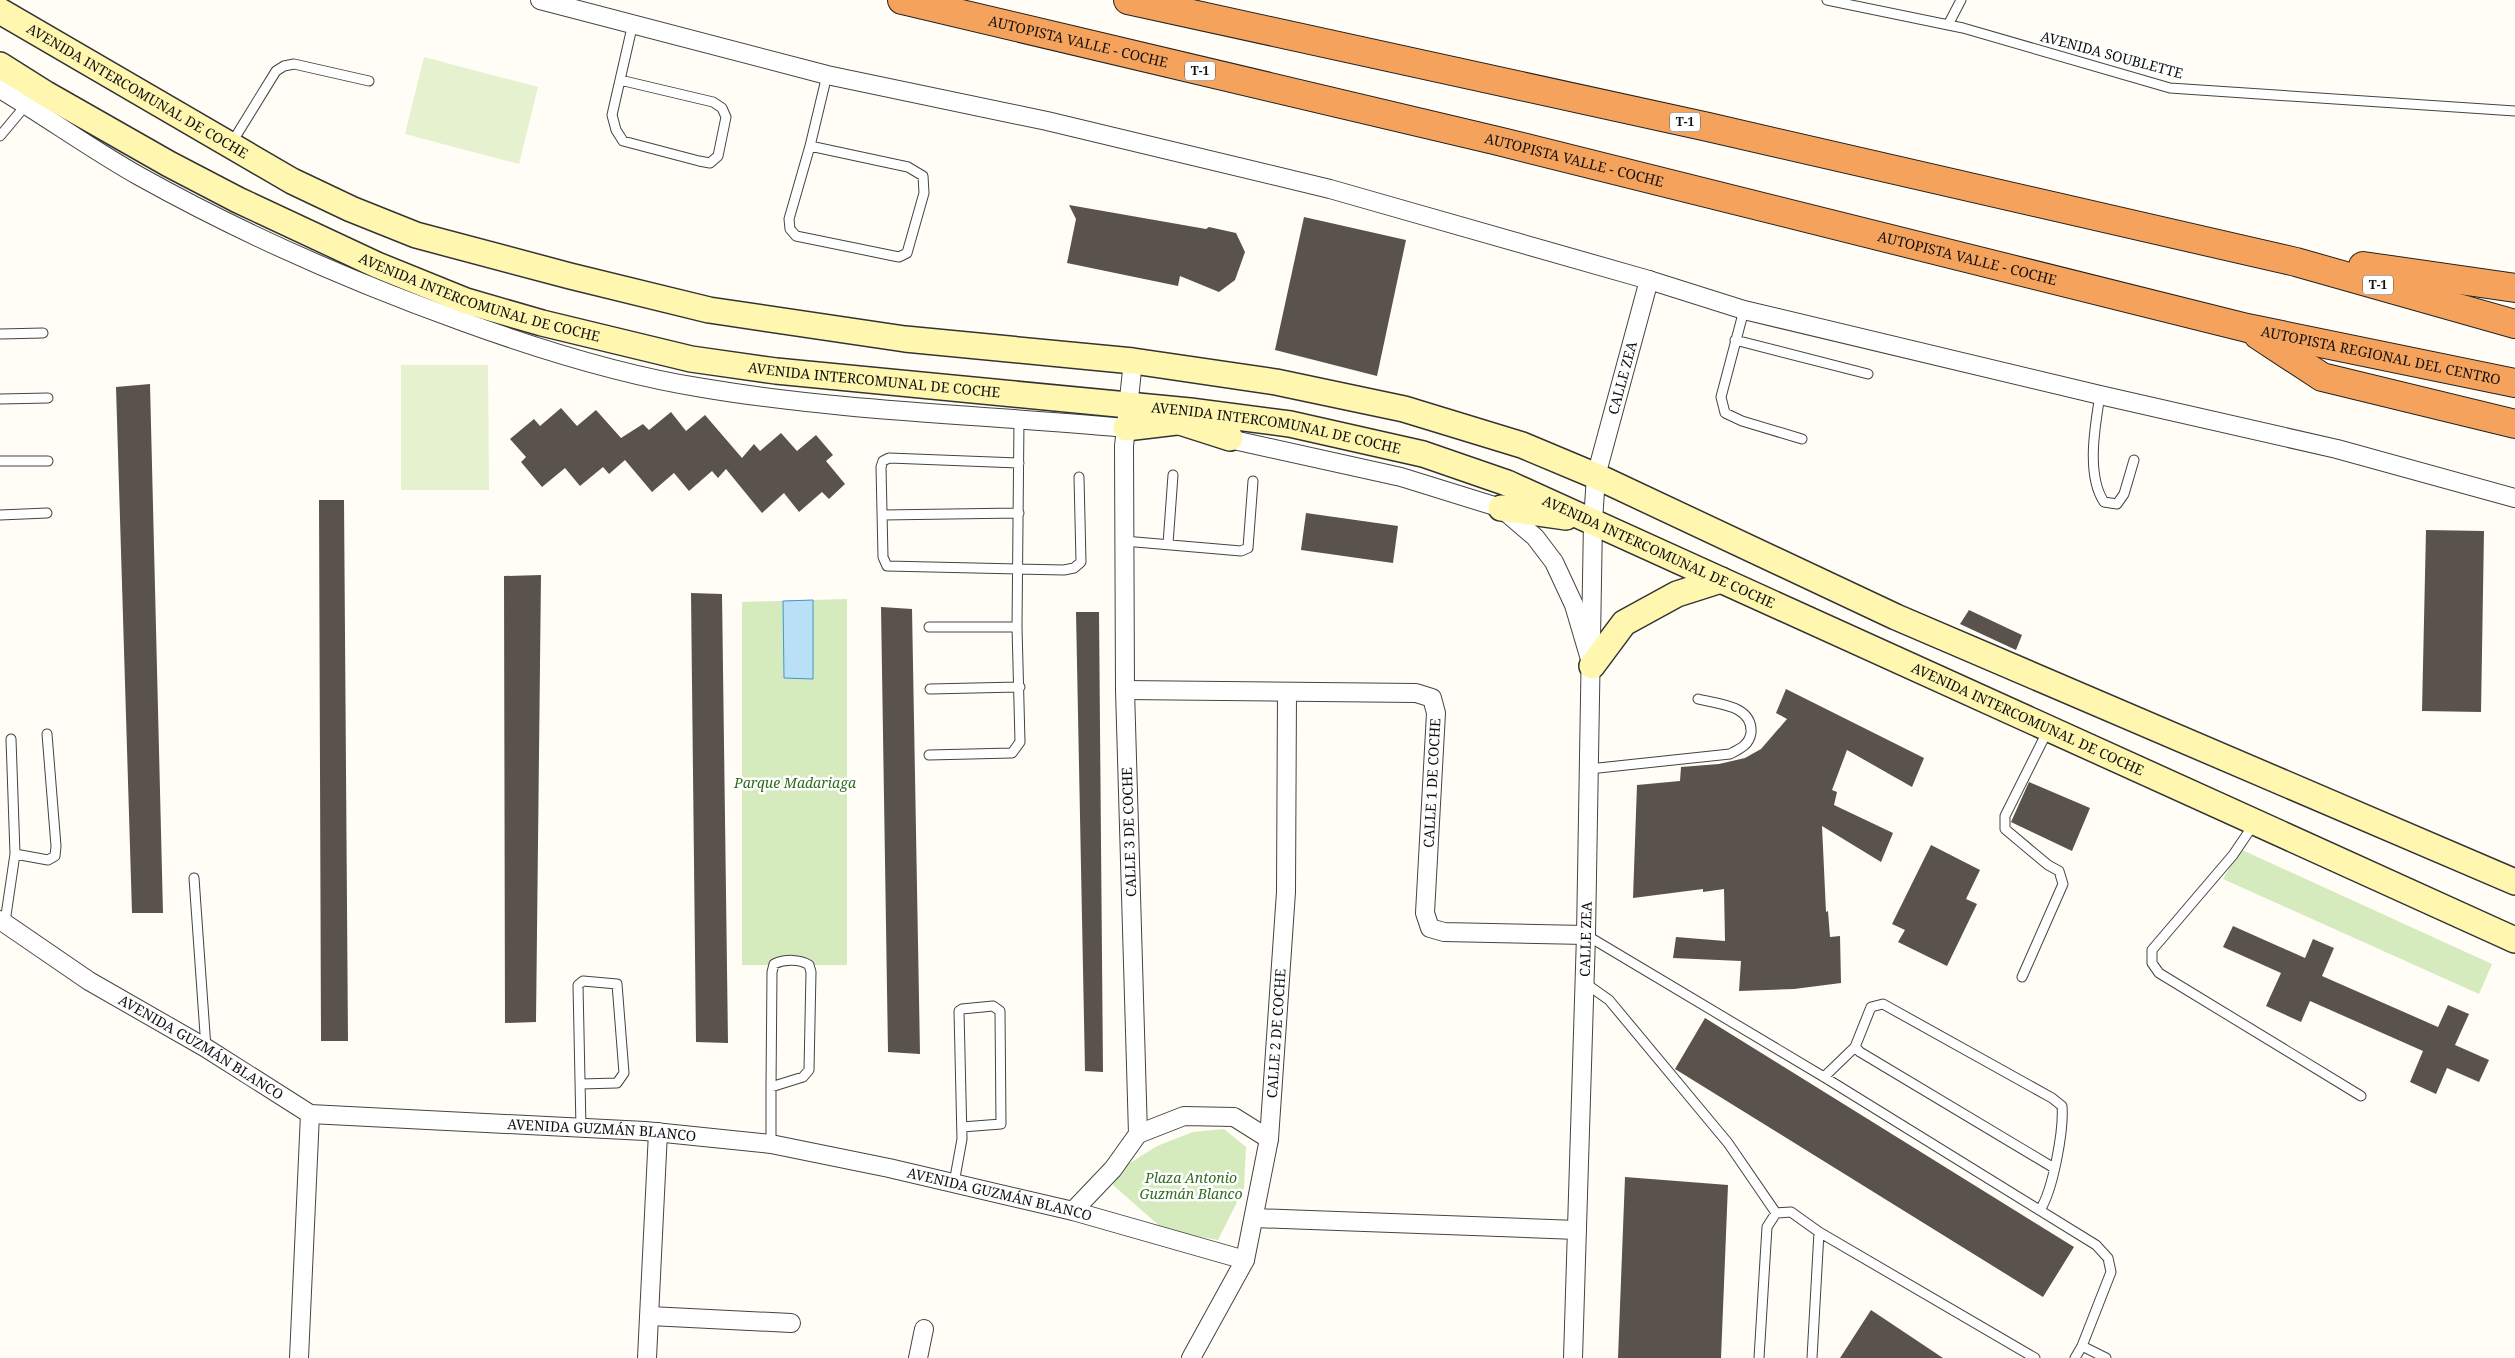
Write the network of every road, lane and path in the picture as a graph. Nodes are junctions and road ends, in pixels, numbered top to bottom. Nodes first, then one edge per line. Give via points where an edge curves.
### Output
1 (540, 0) edge
2 (902, 0) edge
3 (1128, 0) edge
4 (1827, 0) edge
5 (1961, 0) edge
6 (0, 11) edge
7 (633, 23) junction
8 (1948, 25) junction
9 (0, 65) edge
10 (827, 75) junction
11 (620, 80) junction
12 (369, 81) dead end
13 (0, 89) edge
14 (26, 105) junction
15 (2515, 111) edge
16 (0, 136) edge
17 (229, 146) junction
18 (810, 146) junction
19 (2240, 249) junction
20 (1649, 280) junction
21 (2515, 288) edge
22 (1744, 310) junction
23 (2515, 324) edge
24 (2246, 328) junction
25 (43, 333) dead end
26 (0, 334) edge
27 (1735, 340) junction
28 (1133, 361) junction
29 (1868, 374) dead end
30 (2515, 382) edge
31 (2100, 396) junction
32 (48, 398) dead end
33 (0, 399) edge
34 (1127, 416) junction
35 (1019, 419) junction
36 (2515, 424) edge
37 (1231, 428) junction
38 (1802, 439) dead end
39 (2134, 460) dead end
40 (0, 461) edge
41 (48, 461) dead end
42 (1019, 463) junction
43 (1173, 475) dead end
44 (1596, 476) junction
45 (1079, 477) dead end
46 (1253, 481) dead end
47 (2515, 498) edge
48 (1500, 508) junction
49 (47, 513) dead end
50 (1018, 513) junction
51 (0, 515) edge
52 (883, 515) junction
53 (1593, 521) junction
54 (1124, 541) junction
55 (1168, 544) junction
56 (1018, 568) junction
57 (1722, 580) junction
58 (1017, 626) junction
59 (929, 627) dead end
60 (1592, 666) junction
61 (1020, 687) junction
62 (930, 689) dead end
63 (1125, 690) junction
64 (1287, 692) junction
65 (1698, 699) dead end
66 (2048, 730) junction
67 (47, 734) dead end
68 (11, 739) dead end
69 (929, 755) dead end
70 (1589, 769) junction
71 (2254, 824) junction
72 (15, 854) junction
73 (194, 878) dead end
74 (2515, 882) edge
75 (2, 921) edge
76 (1586, 935) junction
77 (2515, 940) edge
78 (2022, 977) dead end
79 (1585, 983) junction
80 (1856, 1047) junction
81 (206, 1048) junction
82 (1824, 1077) junction
83 (581, 1084) junction
84 (770, 1087) junction
85 (2361, 1096) dead end
86 (310, 1114) junction
87 (962, 1127) junction
88 (582, 1128) junction
89 (658, 1132) junction
90 (1138, 1134) junction
91 (1269, 1139) junction
92 (771, 1144) junction
93 (2054, 1168) junction
94 (954, 1183) junction
95 (2040, 1210) junction
96 (1073, 1212) junction
97 (1776, 1213) junction
98 (1255, 1218) junction
99 (1578, 1230) junction
100 (1818, 1232) junction
101 (1244, 1260) junction
102 (650, 1316) junction
103 (791, 1323) dead end
104 (924, 1329) dead end
105 (2082, 1346) junction
106 (300, 1358) edge
107 (647, 1358) edge
108 (918, 1358) edge
109 (1192, 1358) edge
110 (1573, 1358) edge
111 (1759, 1358) edge
112 (1812, 1358) edge
113 (2035, 1358) edge
114 (2075, 1358) edge
115 (2106, 1358) edge

1 - 7 street
2 - 24 highway, AUTOPISTA VALLE - COCHE / T-1 via 1498,141
3 - 19 highway, T-1 via 1708,127
4 - 8 lane, AVENIDA SOUBLETTE
5 - 8 lane
6 - 17 main road, AVENIDA INTERCOMUNAL DE COCHE
7 - 10 street
7 - 11 lane
8 - 15 lane, AVENIDA SOUBLETTE via 2170,88
9 - 34 main road, AVENIDA INTERCOMUNAL DE COCHE via 46,94 238,200 376,266 476,303 542,323 691,359
10 - 18 lane
10 - 20 street via 1048,121 1330,189
11 - 11 lane via 612,115 623,141 710,163 718,156 726,117 722,108 713,102
12 - 17 lane via 294,64 284,66 276,71
13 - 14 street, AVENIDA INTERCOMUNAL DE COCHE
14 - 16 lane
14 - 35 street, AVENIDA INTERCOMUNAL DE COCHE via 136,174 216,217 382,293 530,346 702,388 819,402
17 - 28 main road, AVENIDA INTERCOMUNAL DE COCHE via 292,181 416,235 709,310 906,339
18 - 18 lane via 789,219 790,229 796,236 900,257 907,253 924,193 922,176 908,167
19 - 21 highway
19 - 23 highway, T-1
20 - 22 street
20 - 44 street, CALLE ZEA
22 - 27 lane
22 - 31 street
24 - 30 highway, AUTOPISTA REGIONAL DEL CENTRO / T-1
24 - 36 highway via 2322,377
25 - 26 lane
27 - 29 lane
27 - 38 lane via 1721,397 1726,413
28 - 34 street, CALLE 3 DE COCHE
28 - 44 main road, AVENIDA INTERCOMUNAL DE COCHE via 1276,382 1404,409 1522,446
31 - 39 lane via 2095,422 2094,474 2096,490 2104,502 2117,504 2124,494
31 - 47 street via 2337,449
32 - 33 lane
34 - 35 street, AVENIDA INTERCOMUNAL DE COCHE
34 - 37 main road
34 - 37 main road, AVENIDA INTERCOMUNAL DE COCHE
34 - 54 street, CALLE 3 DE COCHE
35 - 42 lane
37 - 48 street, AVENIDA INTERCOMUNAL DE COCHE
37 - 53 main road, AVENIDA INTERCOMUNAL DE COCHE via 1290,424 1423,454 1508,482
40 - 41 lane
42 - 50 lane
42 - 52 lane via 889,458 881,467
43 - 55 lane
44 - 53 street, CALLE ZEA
44 - 74 main road, AVENIDA INTERCOMUNAL DE COCHE via 1896,617
45 - 56 lane via 1081,562 1064,570
46 - 55 lane via 1248,548 1241,551
48 - 53 main road
48 - 60 street via 1535,537 1554,562 1574,605
49 - 51 lane
50 - 52 lane
50 - 56 lane
52 - 56 lane via 883,557 887,566
53 - 57 main road, AVENIDA INTERCOMUNAL DE COCHE
53 - 60 street, CALLE ZEA
54 - 55 lane
54 - 63 street, CALLE 3 DE COCHE
56 - 58 lane
57 - 60 main road via 1677,594 1624,623
57 - 66 main road, AVENIDA INTERCOMUNAL DE COCHE
58 - 59 lane
58 - 61 lane
60 - 70 street, CALLE ZEA
61 - 62 lane
61 - 69 lane via 1020,742 1012,753
63 - 64 street, CALLE 1 DE COCHE
63 - 90 street, CALLE 3 DE COCHE
64 - 76 street, CALLE 1 DE COCHE via 1416,694 1432,698 1436,713 1426,913 1430,928 1444,932
64 - 91 street, CALLE 2 DE COCHE via 1286,892
65 - 70 lane via 1731,706 1744,713 1752,723 1750,738 1744,747 1730,754
66 - 71 main road, AVENIDA INTERCOMUNAL DE COCHE
66 - 78 lane via 2005,816 2005,830 2060,871 2063,884
67 - 72 lane via 56,846 54,856 48,860
68 - 72 lane
70 - 76 street, CALLE ZEA
71 - 77 main road, AVENIDA INTERCOMUNAL DE COCHE
71 - 85 lane via 2233,855 2152,950 2152,963 2159,973
72 - 75 lane
73 - 81 lane
75 - 81 street, AVENIDA GUZMÁN BLANCO via 89,981
76 - 79 street, CALLE ZEA
76 - 82 lane
79 - 97 lane via 1609,1000 1728,1143
79 - 99 street, CALLE ZEA
80 - 82 lane
80 - 93 lane
80 - 93 lane via 1871,1007 1883,1004 2052,1098 2062,1106 2063,1116
81 - 86 street, AVENIDA GUZMÁN BLANCO
82 - 95 lane
83 - 83 lane via 578,985 583,981 617,984 624,1073 617,1083
83 - 88 lane
84 - 84 lane via 774,964 781,960 803,962 810,965 811,972 809,1070 804,1077
84 - 92 lane
86 - 88 street, AVENIDA GUZMÁN BLANCO
86 - 106 street
87 - 87 lane via 959,1011 962,1008 993,1006 1000,1011 1001,1124
87 - 94 lane
88 - 89 street, AVENIDA GUZMÁN BLANCO
89 - 92 street, AVENIDA GUZMÁN BLANCO
89 - 102 street
90 - 91 street via 1184,1116 1234,1117
90 - 96 street via 1113,1169
91 - 98 street, CALLE 2 DE COCHE
92 - 94 street, AVENIDA GUZMÁN BLANCO
93 - 95 lane via 2048,1198
94 - 96 street, AVENIDA GUZMÁN BLANCO
95 - 105 lane via 2096,1245 2108,1258 2111,1272
96 - 101 street, AVENIDA GUZMÁN BLANCO
97 - 100 lane via 1791,1212
97 - 111 lane via 1767,1227
98 - 99 street
98 - 101 street, CALLE 2 DE COCHE
99 - 110 street, CALLE ZEA
100 - 112 lane
100 - 113 lane
101 - 109 street, CALLE 2 DE COCHE
102 - 103 street
102 - 107 street
104 - 108 street
105 - 114 lane
105 - 115 lane

